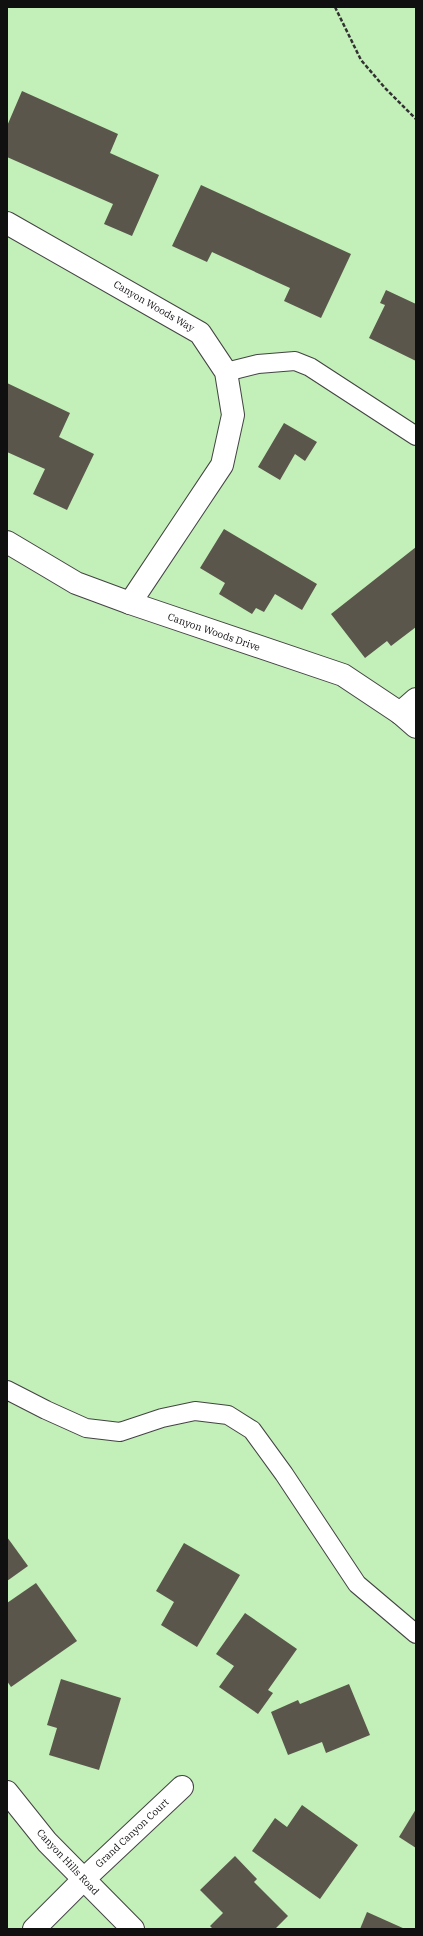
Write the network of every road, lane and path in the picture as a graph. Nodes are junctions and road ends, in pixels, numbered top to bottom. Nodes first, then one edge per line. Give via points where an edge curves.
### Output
1 (335, 7) edge
2 (416, 119) edge
3 (7, 223) edge
4 (226, 372) junction
5 (416, 436) edge
6 (7, 542) edge
7 (130, 603) junction
8 (416, 699) edge
9 (408, 720) edge
10 (7, 1390) edge
11 (416, 1634) edge
12 (182, 1787) dead end
13 (7, 1792) edge
14 (83, 1880) junction
15 (34, 1929) edge
16 (133, 1929) edge

1 - 2 path via 361,60
3 - 4 street, Canyon Woods Way via 200,333
4 - 5 lane via 258,364 295,361 310,367
4 - 7 street, Canyon Woods Way via 233,415 222,465
6 - 7 street, Canyon Woods Drive via 76,583
7 - 9 street, Canyon Woods Drive via 343,675
8 - 9 street
10 - 11 lane via 86,1428 120,1432 162,1418 195,1411 228,1415 252,1430 357,1584
12 - 14 street, Grand Canyon Court
13 - 14 street, Canyon Hills Road via 47,1842
14 - 15 street, Grand Canyon Court
14 - 16 street, Canyon Hills Road

